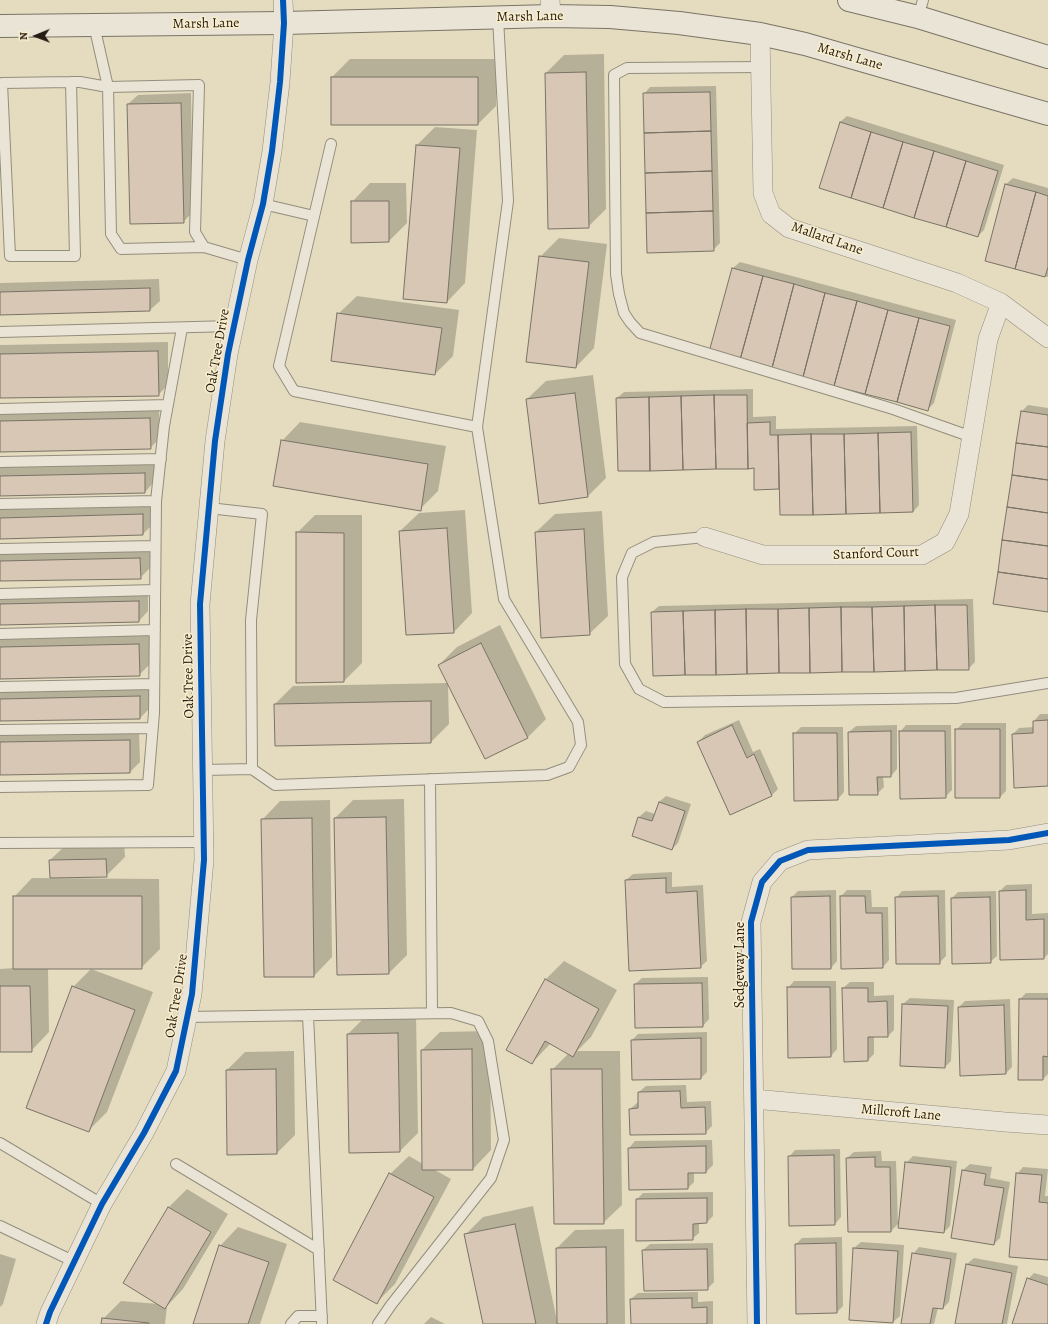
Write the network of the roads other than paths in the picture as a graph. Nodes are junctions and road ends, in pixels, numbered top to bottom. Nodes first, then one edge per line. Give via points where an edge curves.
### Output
1 (283, 0) edge
2 (849, 0) edge
3 (550, 8) edge
4 (921, 8) edge
5 (498, 18) junction
6 (284, 23) junction
7 (94, 25) junction
8 (0, 26) edge
9 (760, 34) junction
10 (1048, 57) edge
11 (761, 67) junction
12 (71, 82) junction
13 (108, 87) junction
14 (1048, 114) edge
15 (331, 144) dead end
16 (263, 204) junction
17 (314, 216) junction
18 (204, 247) junction
19 (248, 260) junction
20 (1001, 304) junction
21 (233, 326) junction
22 (182, 328) junction
23 (0, 332) edge
24 (1048, 338) edge
25 (168, 405) junction
26 (0, 409) edge
27 (477, 427) junction
28 (972, 437) junction
29 (161, 459) junction
30 (0, 462) edge
31 (156, 501) junction
32 (0, 504) edge
33 (209, 508) junction
34 (705, 537) joint
35 (155, 546) junction
36 (0, 548) edge
37 (155, 590) junction
38 (0, 594) edge
39 (155, 630) junction
40 (0, 634) edge
41 (1048, 683) edge
42 (154, 684) junction
43 (0, 687) edge
44 (152, 728) junction
45 (0, 730) edge
46 (252, 769) junction
47 (203, 770) junction
48 (430, 779) junction
49 (0, 787) edge
50 (1048, 833) edge
51 (204, 842) junction
52 (0, 843) edge
53 (432, 1013) junction
54 (308, 1015) junction
55 (187, 1017) junction
56 (754, 1099) junction
57 (1048, 1125) edge
58 (0, 1143) edge
59 (176, 1164) dead end
60 (102, 1204) junction
61 (0, 1226) edge
62 (319, 1250) junction
63 (73, 1261) junction
64 (322, 1320) edge
65 (46, 1324) edge
66 (291, 1324) edge
67 (378, 1324) edge
68 (757, 1324) edge

1 - 6 street, Oak Tree Drive
2 - 4 main road
3 - 5 main road, Marsh Lane
3 - 9 main road, Marsh Lane
4 - 10 main road
5 - 6 main road, Marsh Lane
5 - 27 lane via 508,201
6 - 7 main road, Marsh Lane
6 - 16 street, Oak Tree Drive via 272,151
7 - 8 main road, Marsh Lane
7 - 13 lane
9 - 11 street, Mallard Lane
9 - 14 main road, Marsh Lane via 805,44
11 - 20 street, Mallard Lane via 763,193 771,214 789,228 957,283
11 - 28 lane via 627,68 614,75 616,274 624,313 640,332 893,409
12 - 12 lane via 2,83 10,256 75,256
12 - 13 lane
13 - 18 lane via 111,234 121,249
13 - 18 lane via 199,85 195,232
15 - 17 lane
16 - 17 lane
16 - 19 street, Oak Tree Drive
17 - 27 lane via 279,366 294,391
18 - 19 lane
19 - 21 street, Oak Tree Drive
20 - 24 street, Mallard Lane
20 - 28 street, Stanford Court via 988,339
21 - 22 lane
21 - 33 street, Oak Tree Drive via 215,441
22 - 23 lane
22 - 25 lane
25 - 26 lane
25 - 29 lane
27 - 48 lane via 504,599 578,722 581,745 569,767 547,775
28 - 34 street, Stanford Court via 959,514 945,542 922,555 763,555
29 - 30 lane
29 - 31 lane
31 - 32 lane
31 - 35 lane
33 - 46 lane via 262,514 251,620
33 - 47 street, Oak Tree Drive via 200,604
34 - 41 lane via 654,542 632,553 622,577 625,664 639,690 664,702 956,698
35 - 36 lane
35 - 37 lane
37 - 38 lane
37 - 39 lane
39 - 40 lane
39 - 42 lane
42 - 43 lane
42 - 44 lane
44 - 45 lane
44 - 49 lane via 148,785
46 - 47 lane
46 - 48 lane via 276,785
47 - 51 street, Oak Tree Drive
48 - 53 lane
50 - 56 street, Sedgeway Lane via 1009,840 808,850 780,861 762,882 751,922
51 - 52 lane
51 - 55 street, Oak Tree Drive via 192,994
53 - 54 lane
53 - 67 lane via 451,1013 478,1021 488,1041 504,1140 491,1178
54 - 55 lane
54 - 62 lane
55 - 60 street, Oak Tree Drive via 176,1071
56 - 57 street, Millcroft Lane
56 - 68 street, Sedgeway Lane
58 - 60 lane
59 - 62 lane
60 - 63 street, Oak Tree Drive
61 - 63 lane
62 - 64 lane
63 - 65 street, Oak Tree Drive
64 - 66 lane via 298,1316

